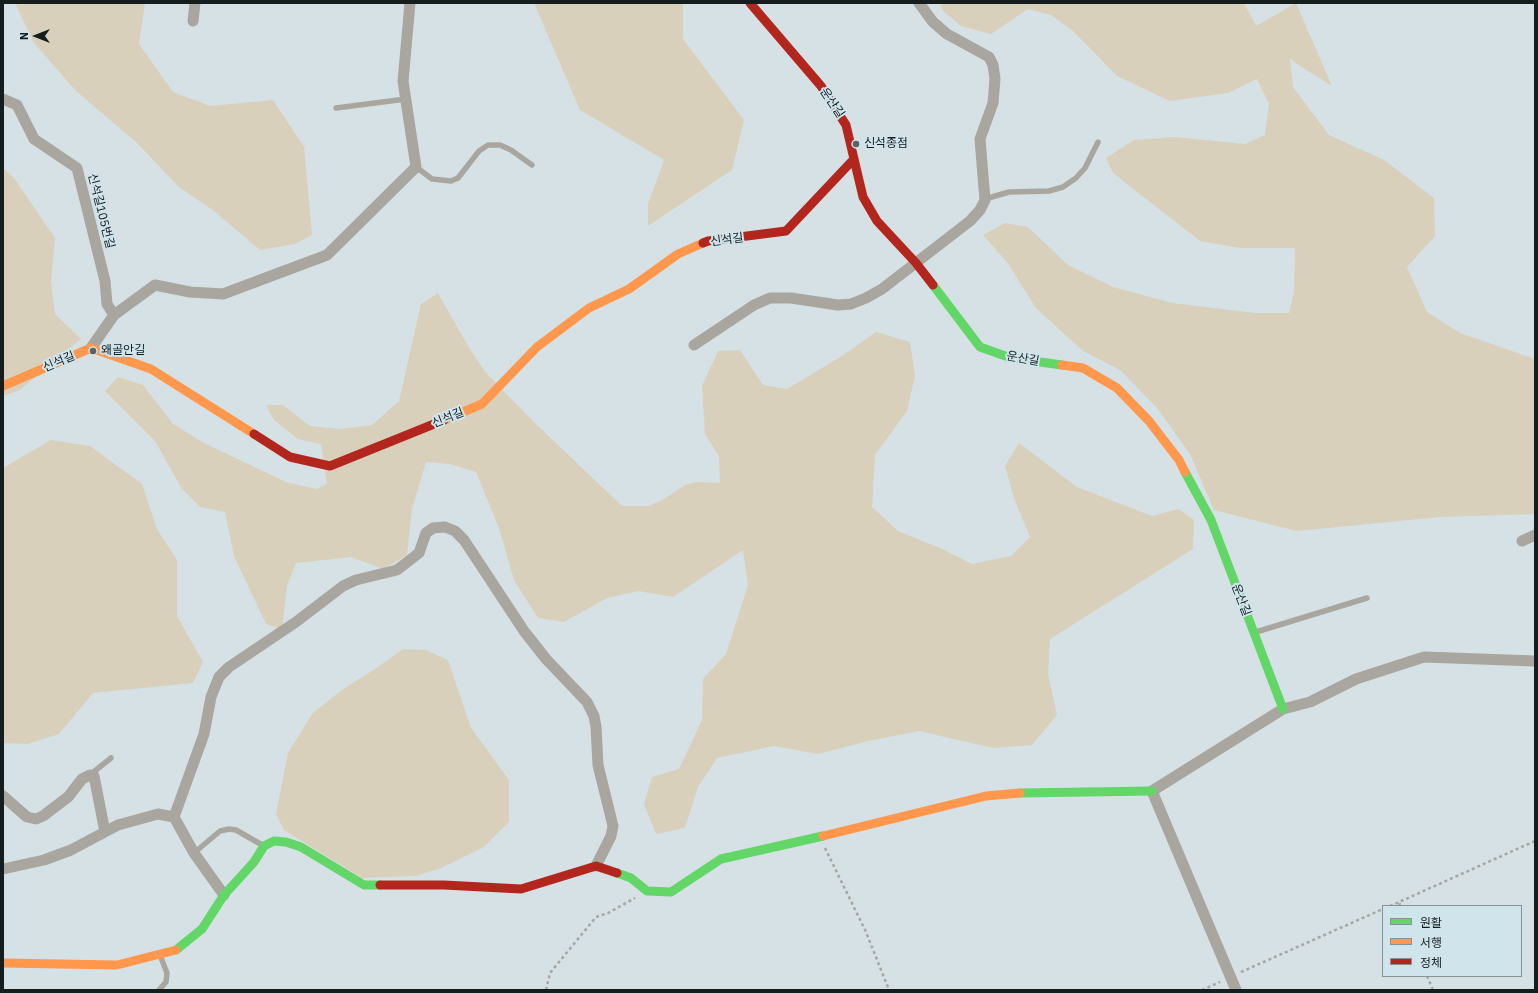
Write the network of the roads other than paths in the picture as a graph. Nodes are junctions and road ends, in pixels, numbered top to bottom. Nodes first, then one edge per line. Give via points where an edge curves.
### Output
1 (195, 3) edge
2 (410, 3) edge
3 (750, 3) edge
4 (919, 3) edge
5 (193, 21) dead end
6 (406, 99) junction
7 (3, 100) edge
8 (336, 108) dead end
9 (1098, 142) dead end
10 (853, 160) junction
11 (532, 165) dead end
12 (416, 167) junction
13 (985, 200) junction
14 (916, 262) junction
15 (114, 315) junction
16 (694, 345) dead end
17 (91, 348) junction
18 (3, 386) edge
19 (1535, 535) edge
20 (1522, 541) dead end
21 (1368, 598) dead end
22 (1253, 633) junction
23 (1535, 661) edge
24 (1282, 709) junction
25 (111, 758) dead end
26 (90, 775) junction
27 (1152, 791) junction
28 (3, 796) edge
29 (174, 817) junction
30 (106, 832) junction
31 (264, 846) junction
32 (194, 853) junction
33 (596, 866) junction
34 (3, 870) edge
35 (224, 895) junction
36 (160, 954) junction
37 (3, 963) edge
38 (159, 990) edge
39 (1236, 990) edge

1 - 5 street
2 - 6 street via 403,81
3 - 10 street, 운산길 via 821,86 846,125
4 - 13 street via 947,34 990,57 993,65 993,103 980,139
6 - 8 lane
6 - 12 street
7 - 15 street, 신석길105번길 via 17,105 34,139 77,168 106,281 107,304
9 - 13 lane via 1085,168 1064,187 1049,191 1009,192
10 - 14 street, 운산길 via 862,197 877,221
10 - 17 street, 신석길 via 786,230 708,241 678,254 629,289 589,308 537,347 482,404 330,466 290,457 151,368
11 - 12 lane via 500,145 488,145 479,151 458,178 451,181 432,179
12 - 15 street via 327,255 222,294 190,292 155,285
13 - 14 street via 970,221
14 - 16 street via 882,289 851,304 770,298 754,305
14 - 22 street, 운산길 via 980,347 1011,358 1083,368 1117,388 1149,421 1179,460 1210,520
15 - 17 street
17 - 18 street, 신석길
19 - 20 street
21 - 22 lane
22 - 24 street, 운산길
23 - 24 street via 1424,657 1356,679 1310,702
24 - 27 street
25 - 26 lane
26 - 28 street via 82,779 68,797 36,819 27,817
26 - 30 street via 94,776
27 - 33 street via 1038,792 986,796 721,859 671,892 647,891 631,878
27 - 39 street
29 - 30 street via 158,814 143,817
29 - 32 street
29 - 33 street via 204,734 211,697 218,677 343,586 356,580 397,570 419,553 426,533 433,528 445,528 455,531 464,540 524,631 546,659 587,702 594,716 598,765 613,826 611,836
30 - 34 street via 44,860
31 - 32 lane via 236,830 229,829 220,831
31 - 33 street via 274,841 301,847 364,885 444,885 521,889
31 - 35 street via 254,862
32 - 35 street
35 - 36 street via 202,928 178,949
36 - 37 street via 117,964
36 - 38 lane via 167,973 166,982

